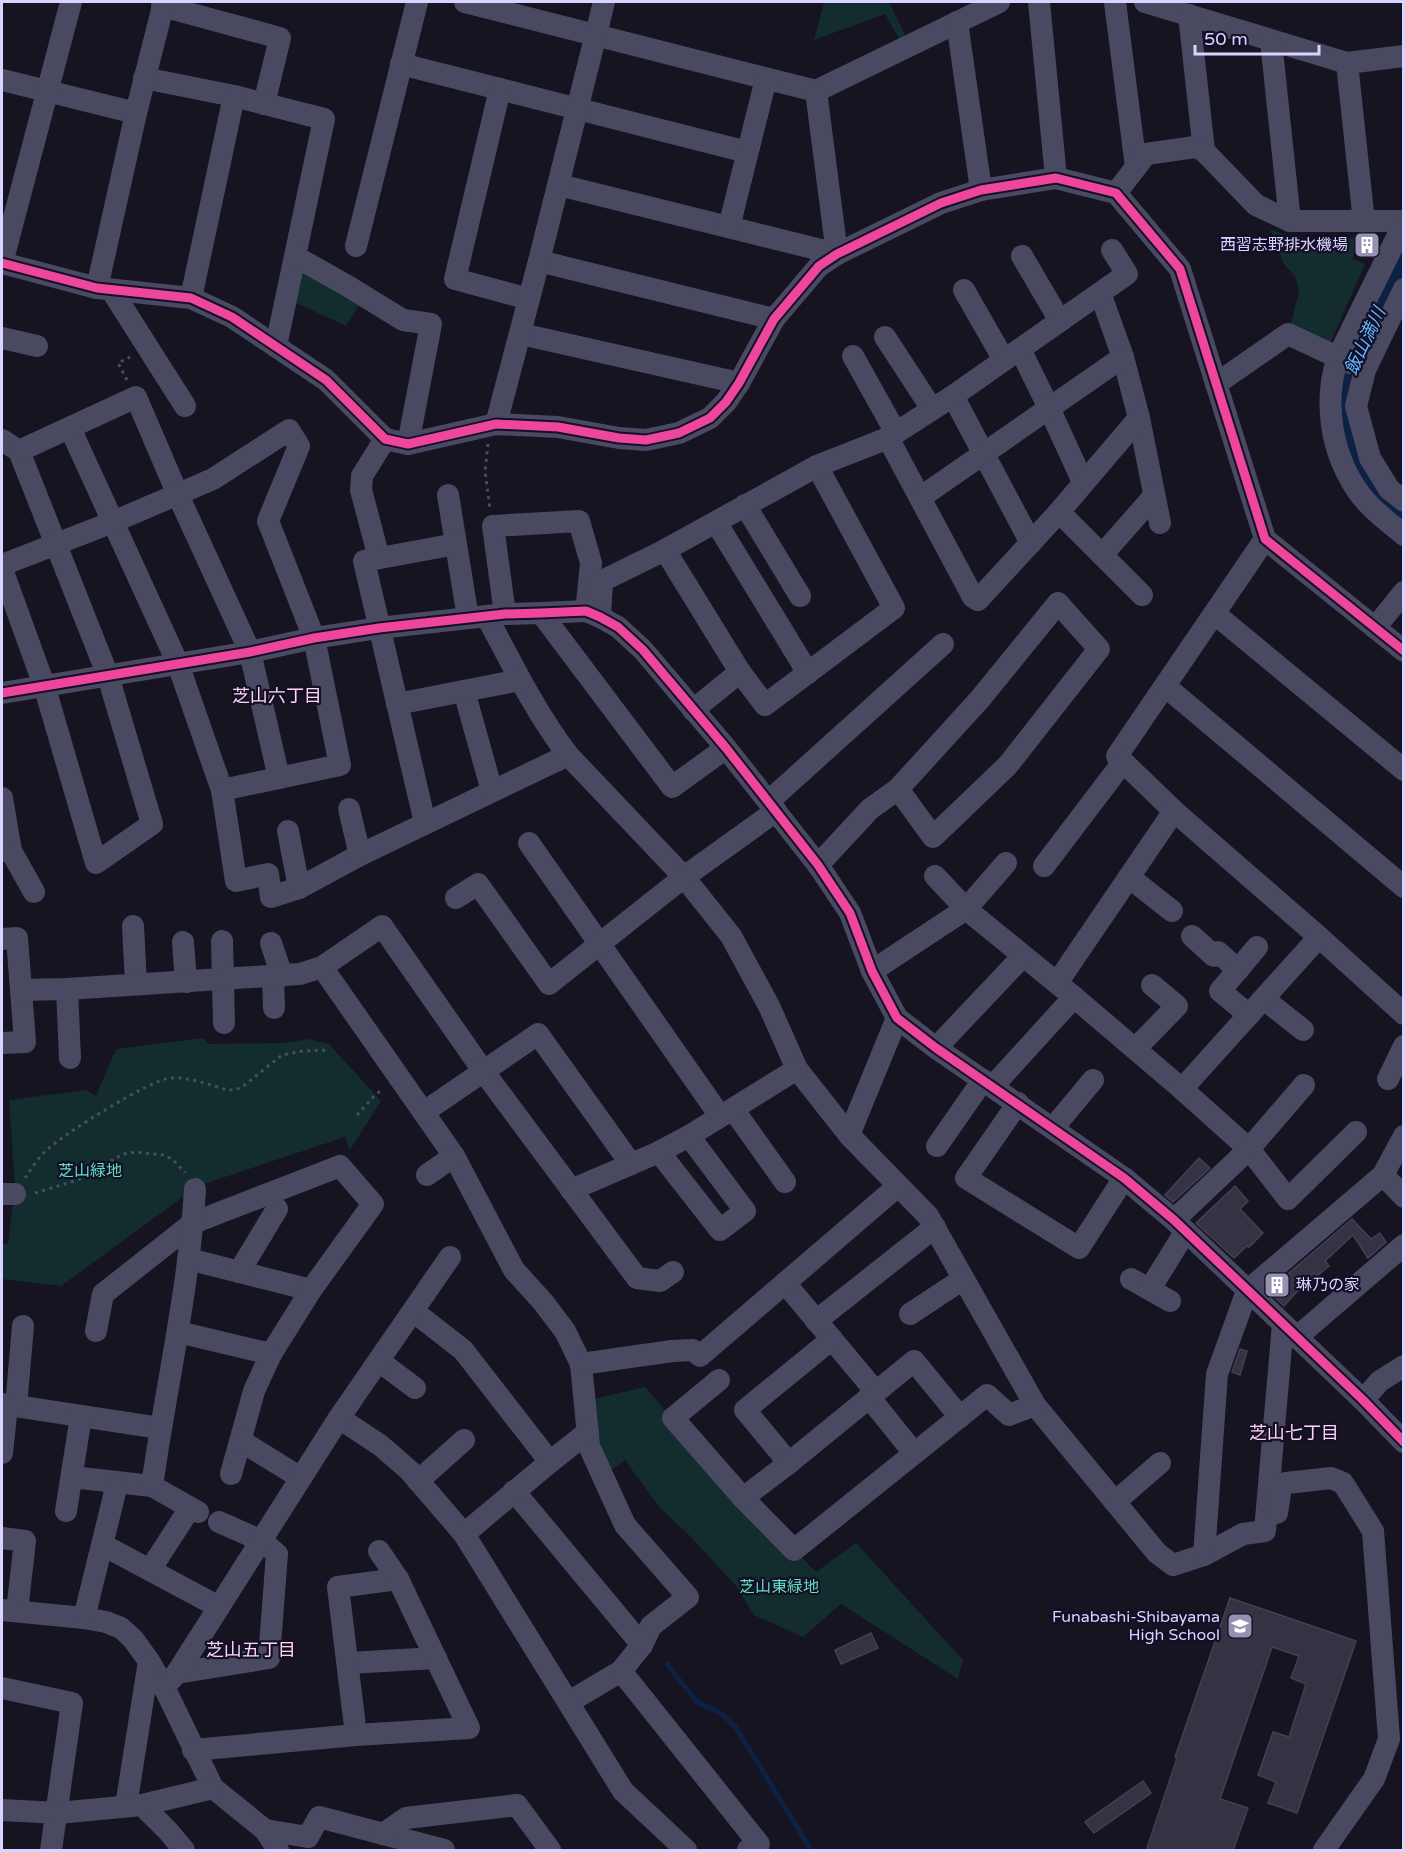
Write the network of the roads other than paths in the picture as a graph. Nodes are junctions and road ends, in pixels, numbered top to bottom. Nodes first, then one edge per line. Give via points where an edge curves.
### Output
1 (71, 2) edge
2 (417, 2) edge
3 (465, 2) edge
4 (604, 2) edge
5 (999, 2) edge
6 (1039, 2) edge
7 (1115, 2) edge
8 (1144, 2) edge
9 (163, 4) edge
10 (1189, 15) junction
11 (957, 22) junction
12 (596, 34) junction
13 (1271, 40) junction
14 (1404, 56) edge
15 (1347, 63) junction
16 (401, 64) junction
17 (144, 78) junction
18 (766, 79) junction
19 (2, 80) edge
20 (500, 89) junction
21 (816, 91) junction
22 (48, 92) junction
23 (234, 96) junction
24 (264, 104) junction
25 (578, 109) junction
26 (135, 114) junction
27 (1204, 151) junction
28 (747, 152) junction
29 (1136, 167) junction
30 (1056, 178) junction
31 (559, 185) junction
32 (981, 190) junction
33 (1116, 193) junction
34 (1290, 221) junction
35 (1364, 222) junction
36 (1404, 222) edge
37 (729, 227) junction
38 (356, 246) dead end
39 (1112, 250) dead end
40 (837, 254) junction
41 (1022, 256) dead end
42 (296, 257) junction
43 (539, 261) junction
44 (2, 263) edge
45 (1404, 289) edge
46 (104, 290) junction
47 (964, 290) dead end
48 (1100, 293) junction
49 (191, 298) junction
50 (529, 299) junction
51 (774, 319) junction
52 (1060, 321) junction
53 (521, 334) junction
54 (885, 337) dead end
55 (2, 338) edge
56 (37, 346) dead end
57 (276, 346) junction
58 (1012, 355) junction
59 (853, 356) dead end
60 (1123, 357) junction
61 (1352, 364) junction
62 (739, 383) junction
63 (1216, 384) junction
64 (953, 396) junction
65 (185, 406) dead end
66 (1049, 408) junction
67 (932, 409) junction
68 (1138, 418) junction
69 (493, 424) junction
70 (70, 428) junction
71 (892, 436) junction
72 (385, 439) junction
73 (408, 444) junction
74 (10, 445) edge
75 (983, 453) junction
76 (817, 466) junction
77 (1083, 482) junction
78 (178, 495) junction
79 (448, 495) dead end
80 (1154, 496) junction
81 (921, 497) junction
82 (1404, 501) edge
83 (745, 505) junction
84 (1059, 512) junction
85 (114, 522) junction
86 (716, 522) junction
87 (1160, 523) dead end
88 (1404, 535) edge
89 (1265, 539) junction
90 (1032, 543) junction
91 (55, 544) junction
92 (456, 544) junction
93 (665, 550) junction
94 (1102, 555) junction
95 (379, 558) junction
96 (2, 567) edge
97 (1404, 592) edge
98 (1142, 595) dead end
99 (800, 596) dead end
100 (541, 612) junction
101 (593, 614) junction
102 (1215, 614) junction
103 (487, 617) junction
104 (379, 628) junction
105 (1375, 628) junction
106 (314, 638) junction
107 (943, 644) dead end
108 (250, 651) junction
109 (1404, 651) edge
110 (178, 664) junction
111 (740, 672) junction
112 (808, 673) junction
113 (108, 676) junction
114 (520, 680) junction
115 (44, 685) junction
116 (1165, 686) junction
117 (464, 691) junction
118 (2, 693) edge
119 (397, 704) junction
120 (693, 710) junction
121 (726, 748) junction
122 (568, 755) junction
123 (1124, 762) junction
124 (1404, 770) edge
125 (279, 778) junction
126 (898, 789) junction
127 (222, 790) junction
128 (492, 791) junction
129 (2, 798) edge
130 (772, 806) junction
131 (349, 809) dead end
132 (1174, 811) junction
133 (425, 823) junction
134 (288, 831) dead end
135 (529, 843) dead end
136 (6, 851) edge
137 (360, 855) junction
138 (1006, 863) dead end
139 (818, 865) junction
140 (1044, 866) dead end
141 (934, 876) dead end
142 (684, 877) junction
143 (1129, 877) junction
144 (1404, 886) edge
145 (299, 888) junction
146 (34, 892) dead end
147 (456, 898) dead end
148 (966, 909) junction
149 (1172, 911) dead end
150 (133, 926) dead end
151 (1192, 936) dead end
152 (1319, 937) junction
153 (2, 939) edge
154 (222, 941) dead end
155 (183, 942) dead end
156 (271, 943) dead end
157 (600, 944) junction
158 (1257, 947) dead end
159 (1023, 956) junction
160 (322, 967) junction
161 (1238, 970) junction
162 (872, 971) junction
163 (278, 976) junction
164 (223, 980) junction
165 (186, 982) junction
166 (1057, 982) junction
167 (136, 984) junction
168 (1152, 985) dead end
169 (67, 989) junction
170 (21, 990) junction
171 (1074, 997) junction
172 (1264, 999) junction
173 (274, 1008) dead end
174 (1404, 1014) edge
175 (1249, 1015) junction
176 (897, 1018) junction
177 (224, 1023) dead end
178 (1303, 1030) dead end
179 (2, 1042) edge
180 (1404, 1046) edge
181 (936, 1048) junction
182 (1135, 1049) junction
183 (70, 1058) dead end
184 (797, 1069) junction
185 (484, 1072) junction
186 (1388, 1079) dead end
187 (1093, 1080) dead end
188 (988, 1083) junction
189 (1304, 1085) dead end
190 (1182, 1089) junction
191 (1017, 1103) junction
192 (424, 1112) junction
193 (726, 1112) junction
194 (1053, 1128) junction
195 (1356, 1132) dead end
196 (689, 1136) junction
197 (849, 1136) junction
198 (1404, 1136) edge
199 (937, 1146) dead end
200 (1249, 1149) junction
201 (659, 1152) junction
202 (454, 1156) junction
203 (631, 1164) junction
204 (427, 1175) dead end
205 (1383, 1175) junction
206 (1124, 1178) junction
207 (785, 1182) dead end
208 (898, 1186) junction
209 (195, 1189) road end
210 (571, 1190) junction
211 (1404, 1197) edge
212 (277, 1209) dead end
213 (193, 1223) junction
214 (1180, 1226) junction
215 (935, 1227) junction
216 (1404, 1245) edge
217 (450, 1257) dead end
218 (188, 1259) junction
219 (239, 1272) junction
220 (673, 1272) dead end
221 (963, 1279) junction
222 (785, 1283) junction
223 (311, 1290) junction
224 (1247, 1291) junction
225 (1170, 1301) dead end
226 (413, 1311) junction
227 (910, 1314) dead end
228 (816, 1321) junction
229 (23, 1326) dead end
230 (96, 1331) dead end
231 (1290, 1331) junction
232 (178, 1332) junction
233 (832, 1340) junction
234 (271, 1354) junction
235 (379, 1361) junction
236 (581, 1364) junction
237 (1404, 1366) edge
238 (720, 1380) dead end
239 (415, 1388) dead end
240 (872, 1394) junction
241 (1363, 1400) junction
242 (8, 1405) edge
243 (1035, 1405) junction
244 (81, 1416) junction
245 (960, 1417) junction
246 (339, 1418) junction
247 (160, 1428) junction
248 (588, 1432) junction
249 (464, 1440) dead end
250 (241, 1441) junction
251 (1404, 1442) edge
252 (2, 1453) edge
253 (914, 1453) junction
254 (550, 1462) junction
255 (789, 1463) junction
256 (1160, 1463) dead end
257 (231, 1474) dead end
258 (72, 1477) junction
259 (301, 1478) junction
260 (418, 1481) junction
261 (117, 1484) junction
262 (152, 1486) junction
263 (514, 1491) junction
264 (743, 1498) junction
265 (1115, 1502) junction
266 (66, 1511) dead end
267 (219, 1522) dead end
268 (1265, 1531) junction
269 (464, 1534) junction
270 (2, 1538) edge
271 (262, 1541) junction
272 (103, 1545) junction
273 (379, 1551) dead end
274 (1204, 1555) junction
275 (150, 1570) junction
276 (398, 1579) junction
277 (219, 1607) junction
278 (9, 1611) edge
279 (84, 1618) junction
280 (642, 1645) junction
281 (435, 1658) junction
282 (149, 1661) junction
283 (348, 1663) junction
284 (621, 1671) junction
285 (171, 1680) junction
286 (2, 1688) edge
287 (569, 1702) junction
288 (356, 1736) junction
289 (193, 1750) junction
290 (213, 1788) junction
291 (134, 1805) junction
292 (2, 1810) edge
293 (58, 1813) junction
294 (266, 1830) junction
295 (383, 1834) junction
296 (165, 1841) edge
297 (51, 1851) edge
298 (184, 1851) edge
299 (278, 1851) edge
300 (444, 1851) edge
301 (550, 1851) edge
302 (686, 1851) edge
303 (748, 1851) edge
304 (1324, 1851) edge

1 - 22 street
2 - 16 street
3 - 12 street
4 - 12 street
5 - 11 street
6 - 30 street
7 - 29 street
8 - 10 street
9 - 17 street
9 - 24 street via 280,38
10 - 13 street
10 - 27 street
11 - 21 street
11 - 32 street
12 - 18 street
12 - 25 street
13 - 15 street
13 - 34 street
14 - 15 street
15 - 35 street
16 - 20 street
16 - 38 street
17 - 23 street
17 - 26 street
18 - 21 street
18 - 28 street
19 - 22 street
20 - 25 street
20 - 50 street via 455,279
21 - 40 street
22 - 26 street
22 - 44 street
23 - 24 street
23 - 49 street
24 - 42 street via 324,119
25 - 28 street
25 - 31 street
26 - 46 street
27 - 29 street via 1195,147 1146,154
27 - 34 street via 1256,205
28 - 37 street
29 - 33 street
30 - 32 street
30 - 33 street
31 - 37 street
31 - 43 street
32 - 40 street via 940,203
33 - 63 street via 1180,269
34 - 35 street
35 - 36 street
36 - 61 street
37 - 40 street
39 - 48 street via 1127,274
40 - 51 street via 819,266
41 - 52 street
42 - 57 street
42 - 73 street via 403,320 431,324
43 - 50 street
43 - 51 street
44 - 46 street
45 - 61 street
46 - 49 street
46 - 65 street
47 - 58 street
48 - 52 street
48 - 60 street
49 - 57 street via 232,316
50 - 53 street
51 - 62 street
52 - 58 street
53 - 62 street
53 - 69 street
54 - 67 street
55 - 56 street
57 - 72 street via 326,380
58 - 64 street
58 - 66 street
59 - 71 street
60 - 66 street
60 - 68 street
61 - 63 street via 1288,334
61 - 82 street via 1356,406 1370,458 1389,489
61 - 88 street via 1333,378 1330,404 1337,450 1357,490
62 - 69 street via 710,418 679,433 646,440
63 - 89 street
64 - 67 street
64 - 75 street
66 - 75 street
66 - 77 street
67 - 71 street
68 - 77 street
68 - 80 street
69 - 73 street
70 - 74 street
70 - 78 street via 136,397
70 - 85 street
71 - 76 street
71 - 81 street
72 - 73 street
72 - 95 street via 362,476 361,490
74 - 91 street
75 - 81 street
75 - 90 street
76 - 83 street
76 - 112 street via 894,608
77 - 84 street
78 - 85 street
78 - 106 street via 213,479 289,430 299,447 268,521
78 - 108 street
79 - 92 street
80 - 87 street
80 - 94 street
81 - 90 street via 978,600
83 - 86 street
83 - 99 street
84 - 90 street
84 - 94 street
85 - 91 street
85 - 110 street
86 - 93 street
86 - 112 street
89 - 102 street
89 - 105 street
91 - 96 street
91 - 113 street
92 - 95 street
92 - 103 street
93 - 101 street via 602,581
93 - 111 street
94 - 98 street
95 - 104 street via 364,561
96 - 115 street
97 - 105 street
100 - 101 street
100 - 103 street
100 - 121 street via 672,787
101 - 103 street via 591,563 579,521 492,526
101 - 120 street via 618,627 644,650
102 - 116 street
102 - 124 street
103 - 104 street
103 - 114 street
104 - 106 street
104 - 119 street
105 - 109 street
106 - 108 street
106 - 125 street via 340,765
107 - 130 street
108 - 110 street
108 - 125 street
110 - 113 street
110 - 127 street
111 - 112 street via 765,705
111 - 120 street
113 - 115 street
113 - 115 street via 152,824 96,863
114 - 117 street
114 - 122 street
115 - 118 street
116 - 123 street via 1117,756
116 - 144 street
117 - 119 street
117 - 128 street
119 - 133 street
120 - 121 street
121 - 130 street
122 - 128 street
122 - 142 street
123 - 132 street
123 - 140 street
125 - 127 street
126 - 126 street via 980,699 1058,603 1099,649 1008,765 933,837
126 - 139 street via 870,809
127 - 145 street via 236,881 268,874 271,897
128 - 133 street
129 - 136 street
130 - 139 street
130 - 142 street
131 - 137 street
132 - 143 street
132 - 152 street
133 - 137 street
134 - 145 street
135 - 157 street
136 - 146 street
137 - 145 street
138 - 148 street
139 - 162 street via 850,913
141 - 148 street
142 - 157 street
142 - 184 street via 731,936
143 - 149 street
143 - 166 street
147 - 157 street via 478,884 549,984
148 - 159 street
148 - 162 street
150 - 167 street
151 - 161 street via 1214,956 1218,952
152 - 172 street
152 - 174 street
153 - 170 street via 17,938
154 - 164 street
155 - 165 street
156 - 163 street
157 - 193 street
158 - 161 street
159 - 166 street
159 - 181 street
160 - 163 street
160 - 185 street via 382,926
160 - 192 street
161 - 175 street via 1220,991
162 - 176 street
163 - 164 street
163 - 173 street
164 - 165 street
164 - 177 street
165 - 167 street
166 - 171 street
167 - 169 street
168 - 182 street via 1177,1006
169 - 170 street
169 - 183 street
170 - 179 street via 25,1042
171 - 182 street
171 - 188 street
172 - 175 street
172 - 178 street
175 - 190 street
176 - 181 street
176 - 197 street
180 - 186 street
181 - 188 street
182 - 190 street
184 - 193 street
184 - 197 street
185 - 192 street
185 - 203 street via 538,1034
185 - 210 street
187 - 194 street
188 - 191 street
188 - 199 street
189 - 200 street
190 - 200 street
191 - 194 street
191 - 206 street via 966,1178 1079,1248
192 - 202 street
193 - 196 street
193 - 207 street
194 - 206 street
195 - 200 street via 1288,1199
196 - 201 street
196 - 201 street via 746,1211 720,1230
197 - 208 street
198 - 205 street
200 - 214 street
201 - 203 street
202 - 204 street
202 - 236 street via 514,1270 565,1331
203 - 210 street
205 - 211 street
205 - 224 street
206 - 214 street
208 - 215 street
208 - 222 street
209 - 213 street
210 - 220 street via 637,1278 660,1281
212 - 219 street
213 - 218 street
213 - 223 street via 340,1166 373,1204
213 - 230 street via 103,1294
214 - 224 street
214 - 225 street via 1141,1284
215 - 221 street
215 - 228 street
216 - 231 street
217 - 226 street
218 - 219 street
218 - 232 street
219 - 223 street
221 - 227 street
221 - 243 street
222 - 228 street
222 - 236 street via 700,1356 693,1350 672,1351
223 - 234 street
224 - 231 street
224 - 274 street via 1217,1374
226 - 235 street
226 - 254 street via 463,1350
228 - 233 street
229 - 242 street
231 - 241 street
231 - 268 street
232 - 234 street
232 - 247 street
233 - 240 street
233 - 255 street via 745,1410
234 - 250 street via 254,1391
235 - 239 street
235 - 246 street
236 - 248 street
237 - 241 street via 1380,1381
238 - 264 street via 673,1418
240 - 245 street via 914,1361
240 - 253 street
240 - 255 street
241 - 251 street
242 - 244 street
242 - 252 street
243 - 245 street via 1009,1415 987,1395
243 - 265 street
244 - 247 street
244 - 258 street
245 - 253 street
246 - 259 street
246 - 260 street via 380,1445
247 - 262 street
248 - 254 street
248 - 280 street via 589,1446 625,1525 688,1597 651,1626
249 - 260 street
250 - 257 street
250 - 259 street
253 - 264 street via 794,1550
254 - 263 street
255 - 264 street
256 - 265 street
258 - 261 street
258 - 266 street
259 - 271 street
260 - 269 street
261 - 262 street
261 - 272 street
262 - 275 street via 194,1510
263 - 269 street
263 - 280 street
265 - 274 street via 1157,1553 1173,1565
267 - 271 street
268 - 274 street via 1242,1534
268 - 304 street via 1275,1527 1281,1487 1286,1483 1331,1478 1343,1483 1373,1531 1389,1739 1374,1779
269 - 287 street
270 - 278 street via 25,1541
271 - 277 street
271 - 285 street via 277,1554 269,1658
272 - 275 street
272 - 279 street
273 - 276 street
275 - 277 street
276 - 281 street
276 - 283 street via 338,1587
277 - 285 street
278 - 279 street
279 - 282 street via 121,1628
280 - 284 street
281 - 283 street
281 - 288 street via 469,1728
282 - 285 street
282 - 291 street
283 - 288 street
284 - 287 street
284 - 303 street via 759,1844
285 - 289 street
286 - 293 street via 72,1703
287 - 302 street via 623,1791
288 - 289 street
289 - 290 street
290 - 291 street
290 - 294 street
291 - 293 street
291 - 296 street
292 - 293 street
293 - 297 street
294 - 295 street via 308,1837 319,1817
294 - 299 street
295 - 300 street
295 - 301 street via 406,1818 517,1805
296 - 298 street

